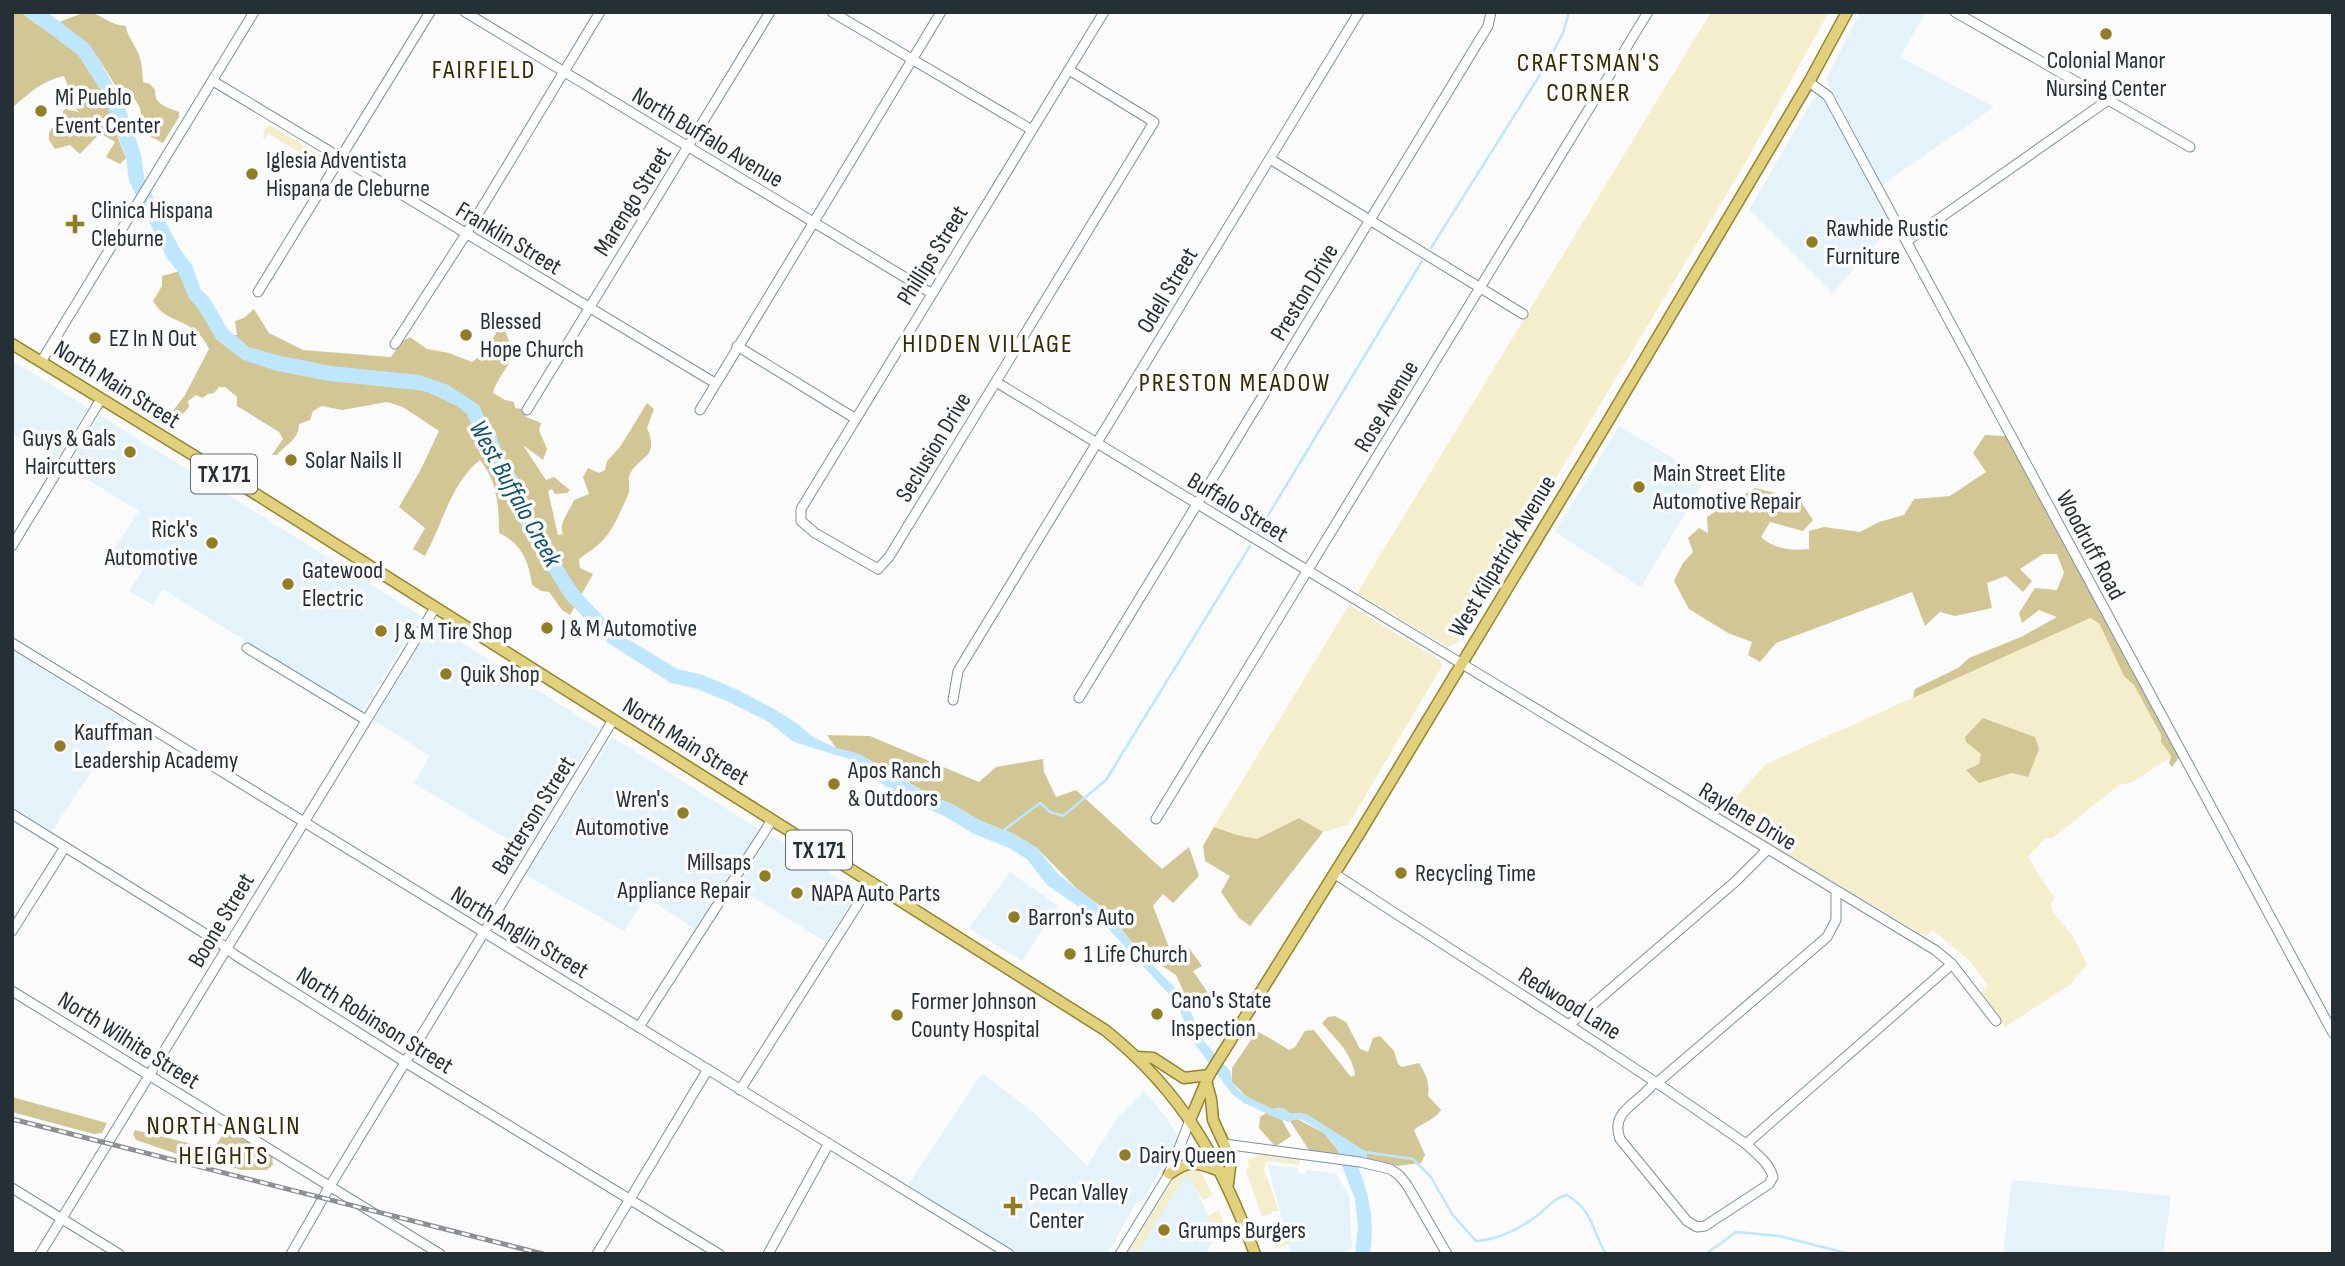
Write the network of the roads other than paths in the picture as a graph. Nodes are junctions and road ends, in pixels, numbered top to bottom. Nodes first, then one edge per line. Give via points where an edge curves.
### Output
1 (254, 12) edge
2 (430, 12) edge
3 (465, 12) edge
4 (600, 12) edge
5 (769, 12) edge
6 (832, 12) edge
7 (940, 12) edge
8 (1104, 12) edge
9 (1359, 12) edge
10 (1490, 12) edge
11 (1648, 12) edge
12 (1847, 12) edge
13 (1955, 12) edge
14 (912, 60) junction
15 (1069, 70) junction
16 (563, 72) junction
17 (213, 81) junction
18 (1809, 82) junction
19 (2108, 100) junction
20 (1032, 130) junction
21 (2190, 147) dead end
22 (688, 148) junction
23 (340, 159) junction
24 (1270, 159) junction
25 (1370, 221) junction
26 (813, 223) junction
27 (466, 234) junction
28 (1907, 241) junction
29 (1480, 288) junction
30 (258, 292) dead end
31 (931, 293) junction
32 (589, 308) junction
33 (1523, 314) dead end
34 (12, 344) edge
35 (395, 344) dead end
36 (737, 346) junction
37 (41, 362) junction
38 (996, 382) junction
39 (715, 383) junction
40 (101, 399) junction
41 (527, 410) dead end
42 (700, 410) dead end
43 (856, 419) junction
44 (1098, 443) junction
45 (1198, 505) junction
46 (801, 521) joint
47 (12, 546) edge
48 (1307, 571) junction
49 (435, 608) junction
50 (12, 643) edge
51 (247, 648) dead end
52 (1460, 664) junction
53 (1079, 698) dead end
54 (953, 700) dead end
55 (366, 720) junction
56 (613, 720) junction
57 (12, 814) edge
58 (1156, 819) dead end
59 (772, 820) junction
60 (303, 822) junction
61 (65, 847) junction
62 (1767, 850) junction
63 (1335, 874) junction
64 (872, 883) junction
65 (1836, 892) junction
66 (12, 931) edge
67 (483, 932) junction
68 (226, 948) junction
69 (1952, 964) junction
70 (12, 991) edge
71 (1996, 1021) dead end
72 (1569, 1025) junction
73 (639, 1027) junction
74 (2333, 1033) edge
75 (1137, 1057) junction
76 (406, 1062) junction
77 (708, 1069) junction
78 (149, 1076) junction
79 (1207, 1078) junction
80 (1657, 1081) junction
81 (740, 1090) junction
82 (1190, 1120) junction
83 (1224, 1144) junction
84 (1746, 1144) junction
85 (828, 1145) junction
86 (1221, 1171) junction
87 (1168, 1174) junction
88 (1227, 1184) junction
89 (330, 1186) junction
90 (12, 1188) edge
91 (628, 1199) junction
92 (62, 1219) junction
93 (40, 1254) edge
94 (119, 1254) edge
95 (291, 1254) edge
96 (440, 1254) edge
97 (597, 1254) edge
98 (719, 1254) edge
99 (768, 1254) edge
100 (1009, 1254) edge
101 (1120, 1254) edge
102 (1255, 1254) edge
103 (1447, 1254) edge

1 - 17 street
2 - 23 street
3 - 16 street, North Buffalo Avenue
4 - 16 street
5 - 22 street, Marengo Street
6 - 14 street
7 - 14 street
8 - 15 street, Phillips Street
9 - 24 street, Odell Street
10 - 25 street, Preston Drive via 1488,26
11 - 29 street, Rose Avenue
12 - 18 main road, West Kilpatrick Avenue
13 - 19 street
14 - 20 street
14 - 26 street
15 - 20 street, Phillips Street
15 - 38 street, Seclusion Drive via 1154,122
16 - 22 street, North Buffalo Avenue
16 - 27 street
17 - 23 street, Franklin Street
17 - 37 street
18 - 28 street, Woodruff Road via 1828,96
18 - 52 main road, West Kilpatrick Avenue
19 - 21 street
19 - 28 street
20 - 31 street, Phillips Street
22 - 26 street, North Buffalo Avenue
22 - 32 street, Marengo Street
23 - 27 street, Franklin Street
23 - 30 street
24 - 25 street
24 - 44 street, Odell Street
25 - 29 street
25 - 45 street, Preston Drive
26 - 31 street, North Buffalo Avenue
26 - 36 street
27 - 32 street, Franklin Street
27 - 35 street
28 - 74 street, Woodruff Road
29 - 33 street
29 - 48 street, Rose Avenue
31 - 43 street, Phillips Street
32 - 39 street, Franklin Street
32 - 41 street, Marengo Street
34 - 37 main road, North Main Street / TX 171
36 - 39 street
36 - 43 street
37 - 40 main road, North Main Street / TX 171
38 - 44 street, Buffalo Street
38 - 46 street, Seclusion Drive via 878,569
39 - 42 street
40 - 47 street
40 - 49 main road, North Main Street / TX 171
43 - 46 street, Phillips Street via 801,509
44 - 45 street, Buffalo Street
44 - 54 street, Odell Street via 958,671
45 - 48 street, Buffalo Street
45 - 53 street, Preston Drive
48 - 52 street, Buffalo Street
48 - 58 street, Rose Avenue
49 - 55 street, Boone Street
49 - 56 main road, North Main Street / TX 171
50 - 60 street, North Anglin Street
51 - 55 street
52 - 62 street, Raylene Drive
52 - 63 main road, West Kilpatrick Avenue
55 - 60 street, Boone Street
56 - 59 main road, North Main Street / TX 171
56 - 67 street, Batterson Street
57 - 61 street, North Robinson Street
59 - 64 main road, North Main Street / TX 171
59 - 73 street
60 - 67 street, North Anglin Street
60 - 68 street, Boone Street
61 - 66 street
61 - 68 street, North Robinson Street
62 - 65 street, Raylene Drive
62 - 72 street
63 - 72 street, Redwood Lane
63 - 79 main road, West Kilpatrick Avenue
64 - 75 main road, North Main Street / TX 171 via 1105,1030
64 - 81 street
65 - 69 street, Raylene Drive
65 - 80 street via 1836,920 1827,937
67 - 73 street, North Anglin Street
67 - 76 street, Batterson Street
68 - 76 street, North Robinson Street
68 - 78 street, Boone Street
69 - 71 street, Raylene Drive
69 - 84 street
70 - 78 street, North Wilhite Street
72 - 80 street, Redwood Lane
73 - 77 street, North Anglin Street
75 - 79 main road via 1153,1058 1184,1078
75 - 82 main road, North Main Street / TX 171
76 - 89 street, Batterson Street
76 - 91 street, North Robinson Street
77 - 81 street, North Anglin Street
77 - 91 street
78 - 89 street, North Wilhite Street
78 - 92 street, Boone Street
79 - 82 main road, West Kilpatrick Avenue
79 - 83 main road via 1213,1120
80 - 84 street, Redwood Lane
80 - 84 street, Redwood Lane via 1622,1113 1616,1130 1687,1221 1705,1226 1769,1184 1771,1169
81 - 85 street, North Anglin Street
82 - 86 main road, North Main Street / TX 171
82 - 87 street
83 - 88 main road via 1231,1159
83 - 103 street via 1390,1169 1399,1175
85 - 99 street
85 - 100 street, North Anglin Street
86 - 87 main road via 1185,1163
86 - 88 main road, North Main Street / TX 171
87 - 101 street
88 - 102 main road, North Main Street / TX 171
89 - 95 street, Batterson Street
89 - 96 street, North Wilhite Street
90 - 92 street
91 - 97 street
91 - 98 street, North Robinson Street
92 - 93 street, Boone Street
92 - 94 street

